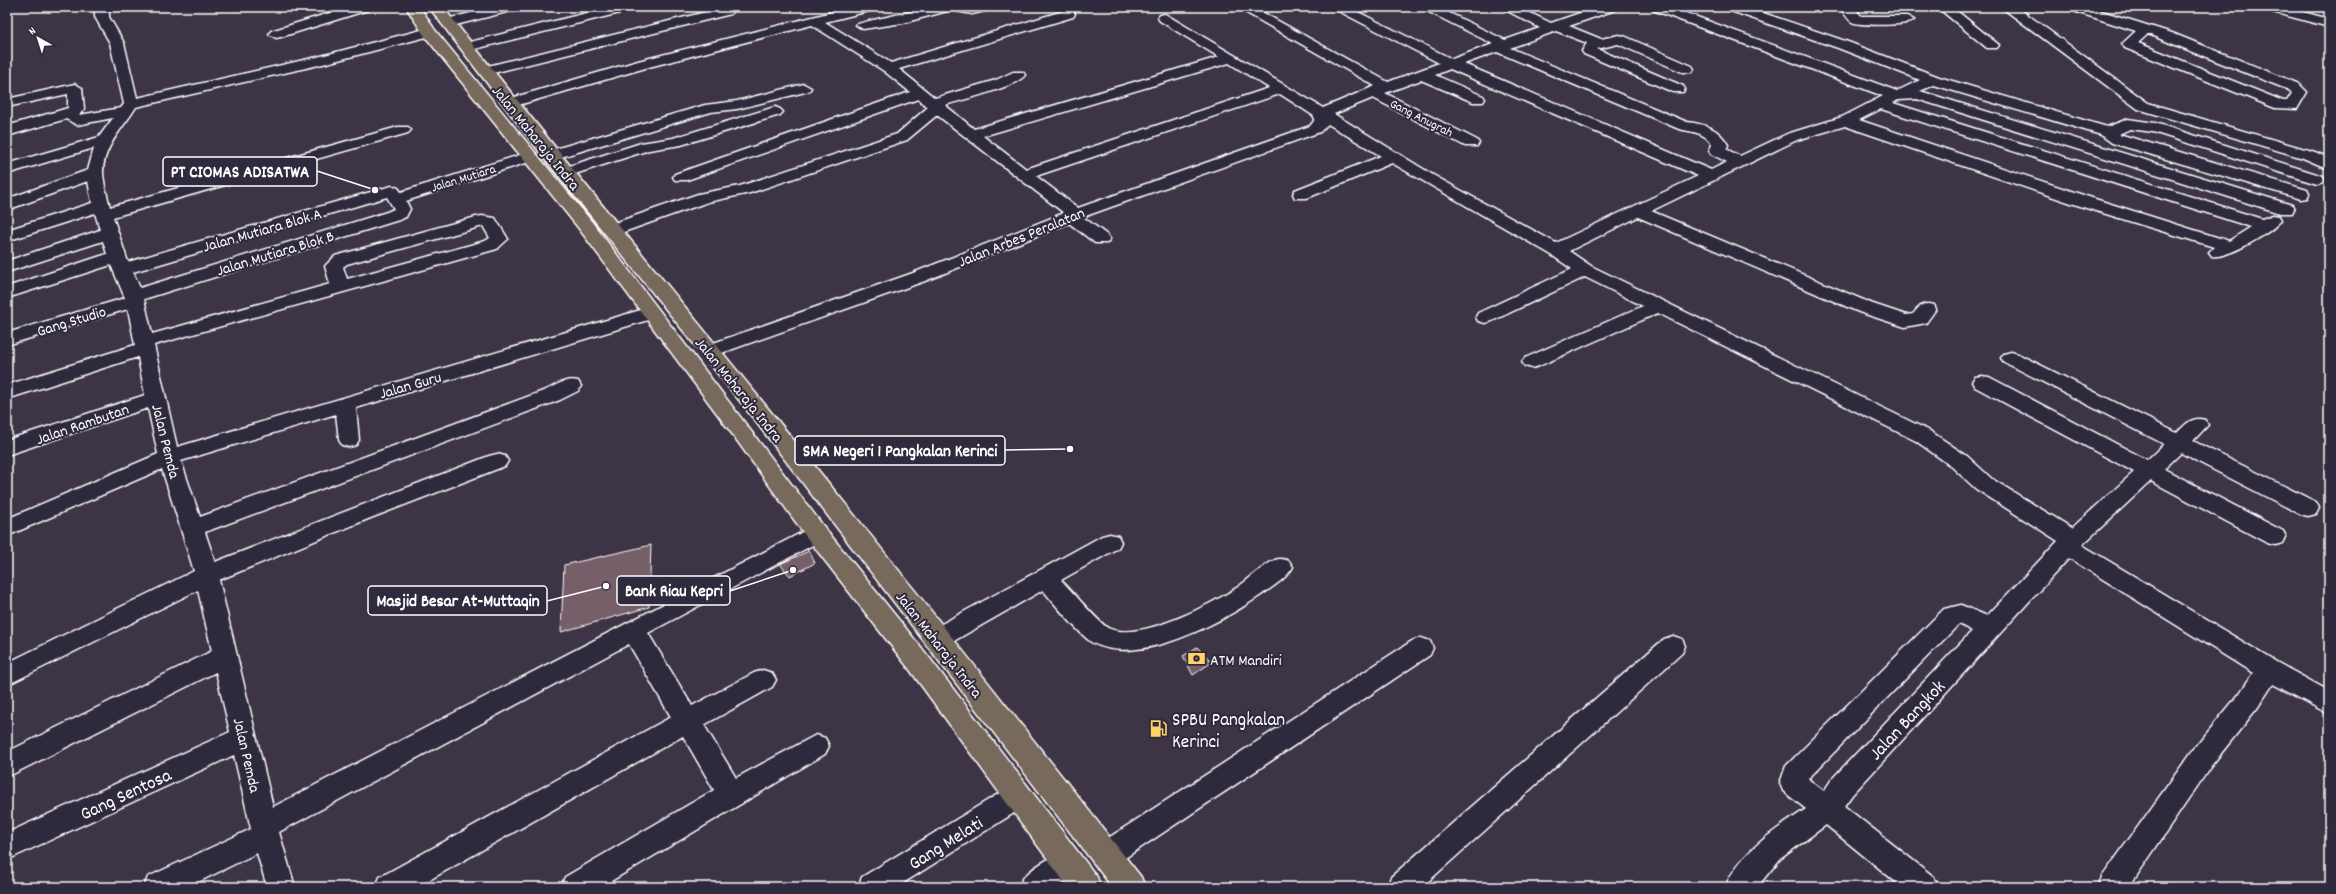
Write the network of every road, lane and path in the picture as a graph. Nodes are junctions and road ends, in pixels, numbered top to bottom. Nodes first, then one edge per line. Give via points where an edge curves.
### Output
1 (102, 7) edge
2 (363, 7) edge
3 (413, 7) edge
4 (510, 7) edge
5 (627, 7) edge
6 (868, 7) edge
7 (947, 7) edge
8 (954, 7) edge
9 (984, 7) edge
10 (1243, 7) edge
11 (1338, 7) edge
12 (1426, 7) edge
13 (1507, 7) edge
14 (1610, 7) edge
15 (1658, 7) edge
16 (1733, 7) edge
17 (1847, 7) edge
18 (1944, 7) edge
19 (2008, 7) edge
20 (2075, 7) edge
21 (2270, 7) edge
22 (1581, 10) edge
23 (726, 11) dead end
24 (1068, 14) dead end
25 (442, 15) edge
26 (1165, 18) dead end
27 (1907, 20) dead end
28 (814, 21) junction
29 (2329, 23) edge
30 (863, 25) dead end
31 (1554, 27) junction
32 (2145, 30) junction
33 (429, 32) junction
34 (276, 34) dead end
35 (1848, 42) junction
36 (1600, 44) junction
37 (1992, 45) dead end
38 (466, 47) junction
39 (1502, 47) junction
40 (1230, 58) junction
41 (1807, 62) junction
42 (1453, 65) junction
43 (889, 68) junction
44 (485, 71) junction
45 (1018, 75) dead end
46 (1424, 75) junction
47 (1934, 80) junction
48 (1660, 82) junction
49 (804, 88) dead end
50 (1281, 89) junction
51 (1678, 89) dead end
52 (1380, 90) junction
53 (922, 93) junction
54 (1899, 95) junction
55 (1478, 100) dead end
56 (7, 103) edge
57 (510, 103) junction
58 (1878, 103) junction
59 (936, 105) junction
60 (129, 107) junction
61 (775, 112) dead end
62 (71, 113) junction
63 (1322, 114) junction
64 (1846, 121) junction
65 (404, 130) dead end
66 (7, 131) edge
67 (2106, 132) junction
68 (971, 134) junction
69 (105, 140) junction
70 (1471, 143) dead end
71 (551, 155) junction
72 (529, 157) junction
73 (1393, 157) junction
74 (1740, 162) junction
75 (2329, 164) edge
76 (7, 169) edge
77 (566, 172) junction
78 (95, 173) junction
79 (2323, 173) edge
80 (1024, 175) junction
81 (1710, 175) junction
82 (681, 177) dead end
83 (1301, 194) dead end
84 (2301, 194) junction
85 (397, 198) junction
86 (7, 205) edge
87 (2286, 209) junction
88 (1637, 211) junction
89 (1073, 215) junction
90 (104, 218) junction
91 (2266, 226) junction
92 (612, 230) junction
93 (7, 236) edge
94 (1101, 239) dead end
95 (1556, 250) junction
96 (121, 263) junction
97 (7, 267) edge
98 (1585, 270) junction
99 (340, 287) junction
100 (659, 289) junction
101 (7, 293) edge
102 (135, 299) junction
103 (645, 304) junction
104 (1658, 306) junction
105 (1928, 309) dead end
106 (1485, 317) dead end
107 (7, 340) edge
108 (145, 345) junction
109 (709, 351) junction
110 (2011, 358) dead end
111 (1532, 362) dead end
112 (1982, 382) dead end
113 (571, 386) dead end
114 (7, 392) edge
115 (156, 398) junction
116 (345, 403) junction
117 (2198, 425) dead end
118 (349, 440) dead end
119 (2179, 443) junction
120 (7, 448) edge
121 (169, 457) junction
122 (497, 461) dead end
123 (2149, 470) junction
124 (2308, 508) dead end
125 (7, 528) edge
126 (193, 528) junction
127 (816, 533) junction
128 (2275, 537) dead end
129 (1110, 542) dead end
130 (2070, 543) junction
131 (1281, 567) dead end
132 (207, 575) junction
133 (1046, 579) junction
134 (1989, 630) junction
135 (634, 631) junction
136 (936, 638) junction
137 (1673, 646) dead end
138 (1421, 648) dead end
139 (225, 656) junction
140 (2269, 670) junction
141 (7, 675) edge
142 (763, 680) dead end
143 (2329, 703) edge
144 (687, 720) junction
145 (244, 738) junction
146 (816, 746) dead end
147 (7, 765) edge
148 (731, 794) junction
149 (1018, 796) junction
150 (1827, 809) junction
151 (265, 831) junction
152 (7, 847) edge
153 (1106, 855) junction
154 (1068, 863) junction
155 (158, 887) edge
156 (281, 887) edge
157 (390, 887) edge
158 (575, 887) edge
159 (872, 887) edge
160 (1032, 887) edge
161 (1086, 887) edge
162 (1130, 887) edge
163 (1401, 887) edge
164 (1738, 887) edge
165 (1924, 887) edge
166 (2112, 887) edge

1 - 60 street via 102,17 117,43
2 - 34 street
3 - 33 highway, Jalan Maharaja Indra
4 - 25 street
5 - 38 street
6 - 28 street
7 - 30 street via 903,19
8 - 9 street via 972,10
10 - 52 street, Gang Anugrah
11 - 42 street
12 - 39 street
13 - 31 street
14 - 22 street
15 - 41 street
16 - 35 street
17 - 27 street via 1856,19 1860,20
18 - 37 street
19 - 75 street via 2144,106 2309,155
20 - 32 street
21 - 29 street
22 - 31 street
23 - 44 street
24 - 43 street
25 - 38 highway, Jalan Maharaja Indra
26 - 40 street
28 - 43 street
28 - 57 street via 602,74
31 - 36 street
31 - 39 street
32 - 32 street via 2129,44 2280,105 2292,106 2300,92 2294,87 2167,36
33 - 60 street
33 - 72 highway, Jalan Maharaja Indra
35 - 41 street
35 - 47 street
36 - 48 street via 1590,47 1589,51
36 - 48 street via 1619,39 1687,69
38 - 44 highway, Jalan Maharaja Indra
39 - 42 street
39 - 74 street via 1684,126 1714,135 1720,145 1717,151
40 - 50 street
40 - 68 street
41 - 54 street
42 - 46 street
42 - 81 street
43 - 53 street
44 - 57 highway, Jalan Maharaja Indra
45 - 59 street
46 - 52 street
46 - 55 street
47 - 54 street
47 - 67 street
48 - 51 street
49 - 71 street via 737,105 710,108
50 - 63 street
50 - 80 street
52 - 63 street
52 - 70 street, Gang Anugrah
53 - 59 street
53 - 82 street
54 - 58 street
54 - 87 street via 1918,95
56 - 62 street via 75,88 76,109
57 - 71 highway, Jalan Maharaja Indra
58 - 64 street
58 - 91 street
59 - 68 street
59 - 92 street via 914,130 902,137 744,190 704,198
60 - 62 street via 77,120
60 - 69 street, Jalan Pemda
61 - 77 street via 675,142 647,146
62 - 66 street
63 - 73 street
63 - 89 street, Jalan Arbes Peralatan via 1322,122 1315,129
64 - 74 street via 1792,137
64 - 91 street via 2224,250
65 - 90 street
67 - 79 street via 2128,124 2148,127
67 - 84 street via 2118,140
68 - 80 street
69 - 76 street
69 - 78 street, Jalan Pemda
71 - 77 highway, Jalan Maharaja Indra
72 - 85 street, Jalan Mutiara
72 - 103 highway, Jalan Maharaja Indra via 586,226
73 - 83 street
73 - 95 street
74 - 81 street
77 - 92 highway, Jalan Maharaja Indra
78 - 86 street
78 - 90 street, Jalan Pemda
79 - 84 street
80 - 89 street
81 - 88 street
84 - 87 street
85 - 96 street, Jalan Mutiara Blok A via 392,191 387,192
85 - 102 street, Jalan Mutiara Blok B via 402,209 393,216
87 - 91 street
88 - 95 street
88 - 105 street via 1905,321 1919,319
89 - 94 street
89 - 109 street, Jalan Arbes Peralatan via 919,277
90 - 93 street
90 - 96 street, Jalan Pemda
90 - 97 street
92 - 100 highway, Jalan Maharaja Indra
95 - 98 street
96 - 101 street
96 - 102 street, Jalan Pemda
98 - 104 street
98 - 106 street
99 - 99 street via 491,245 499,239 489,222 482,221 341,260 334,266
99 - 108 street
100 - 103 highway
100 - 109 highway, Jalan Maharaja Indra
102 - 107 street, Gang Studio
102 - 108 street, Jalan Pemda
103 - 116 street, Jalan Guru
103 - 127 highway, Jalan Maharaja Indra
104 - 111 street
104 - 130 street via 1923,436 1959,460 1984,484
108 - 114 street
108 - 115 street, Jalan Pemda
109 - 136 highway, Jalan Maharaja Indra
110 - 119 street
112 - 123 street
113 - 126 street via 553,395
115 - 120 street, Jalan Rambutan
115 - 121 street, Jalan Pemda
116 - 118 street
116 - 121 street, Jalan Guru
117 - 119 street, Jalan Bangkok
119 - 123 street, Jalan Bangkok
119 - 124 street
121 - 125 street, Jalan Guru
121 - 126 street, Jalan Pemda
122 - 132 street
123 - 128 street
123 - 130 street, Jalan Bangkok
126 - 132 street, Jalan Pemda
127 - 135 street
127 - 149 highway, Jalan Maharaja Indra via 919,663
129 - 133 street
130 - 134 street, Jalan Bangkok
130 - 140 street
131 - 133 street via 1239,600 1198,620 1170,631 1127,642 1111,641 1100,636
132 - 139 street, Jalan Pemda
132 - 141 street
133 - 136 street
134 - 150 street, Jalan Bangkok via 1842,787
134 - 150 street via 1965,615 1952,616 1795,774 1793,783
135 - 144 street
135 - 151 street
136 - 153 highway, Jalan Maharaja Indra
137 - 163 street
138 - 153 street
139 - 145 street, Jalan Pemda
139 - 147 street
140 - 143 street
140 - 166 street via 2249,700 2202,758
142 - 144 street
144 - 148 street
144 - 157 street
145 - 151 street, Jalan Pemda
145 - 152 street, Gang Sentosa
146 - 148 street
148 - 158 street
149 - 154 highway, Jalan Maharaja Indra
149 - 159 street, Gang Melati
150 - 164 street, Jalan Bangkok via 1770,850
150 - 165 street
151 - 155 street
151 - 156 street, Jalan Pemda
153 - 162 highway, Jalan Maharaja Indra
154 - 160 street
154 - 161 highway, Jalan Maharaja Indra

